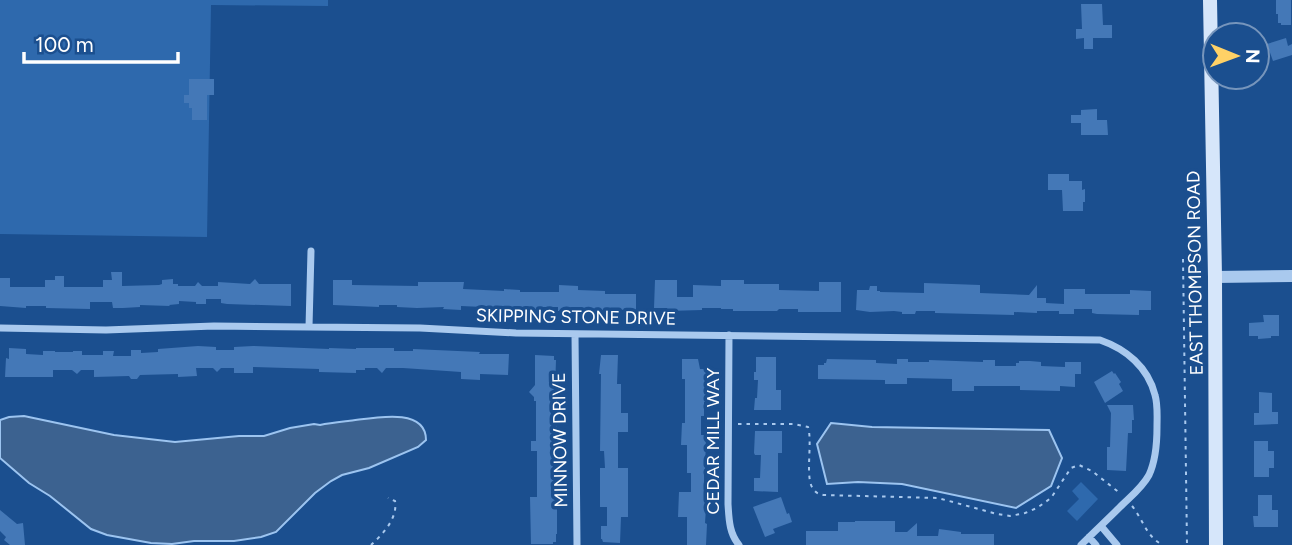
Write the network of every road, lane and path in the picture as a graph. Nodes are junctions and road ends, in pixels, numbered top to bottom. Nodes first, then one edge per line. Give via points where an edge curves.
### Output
1 (1210, 0) edge
2 (311, 251) dead end
3 (1183, 259) dead end
4 (1292, 276) edge
5 (1214, 277) junction
6 (309, 327) junction
7 (0, 328) edge
8 (575, 334) junction
9 (729, 335) junction
10 (728, 424) junction
11 (388, 498) dead end
12 (1127, 501) junction
13 (1101, 526) junction
14 (1088, 537) junction
15 (371, 545) edge
16 (577, 545) edge
17 (739, 545) edge
18 (1081, 545) edge
19 (1096, 545) edge
20 (1117, 545) edge
21 (1163, 545) edge
22 (1187, 545) edge
23 (1216, 545) edge

1 - 5 main road, EAST THOMPSON ROAD
2 - 6 street
3 - 22 path
4 - 5 street
5 - 23 main road, EAST THOMPSON ROAD
6 - 7 street, SKIPPING STONE DRIVE
6 - 8 street, SKIPPING STONE DRIVE
8 - 9 street, SKIPPING STONE DRIVE
8 - 16 street, MINNOW DRIVE
9 - 10 street, CEDAR MILL WAY
9 - 12 street, SKIPPING STONE DRIVE via 1083,339 1115,345 1143,368 1156,396 1154,461 1149,475
10 - 12 path via 808,427 809,481 818,494 938,498 1010,516 1037,508 1051,498 1071,468 1079,465
10 - 17 street, CEDAR MILL WAY via 729,522
11 - 15 path via 395,501 395,512
12 - 13 street
12 - 21 path via 1154,540
13 - 14 street
13 - 20 street
14 - 18 street
14 - 19 street

